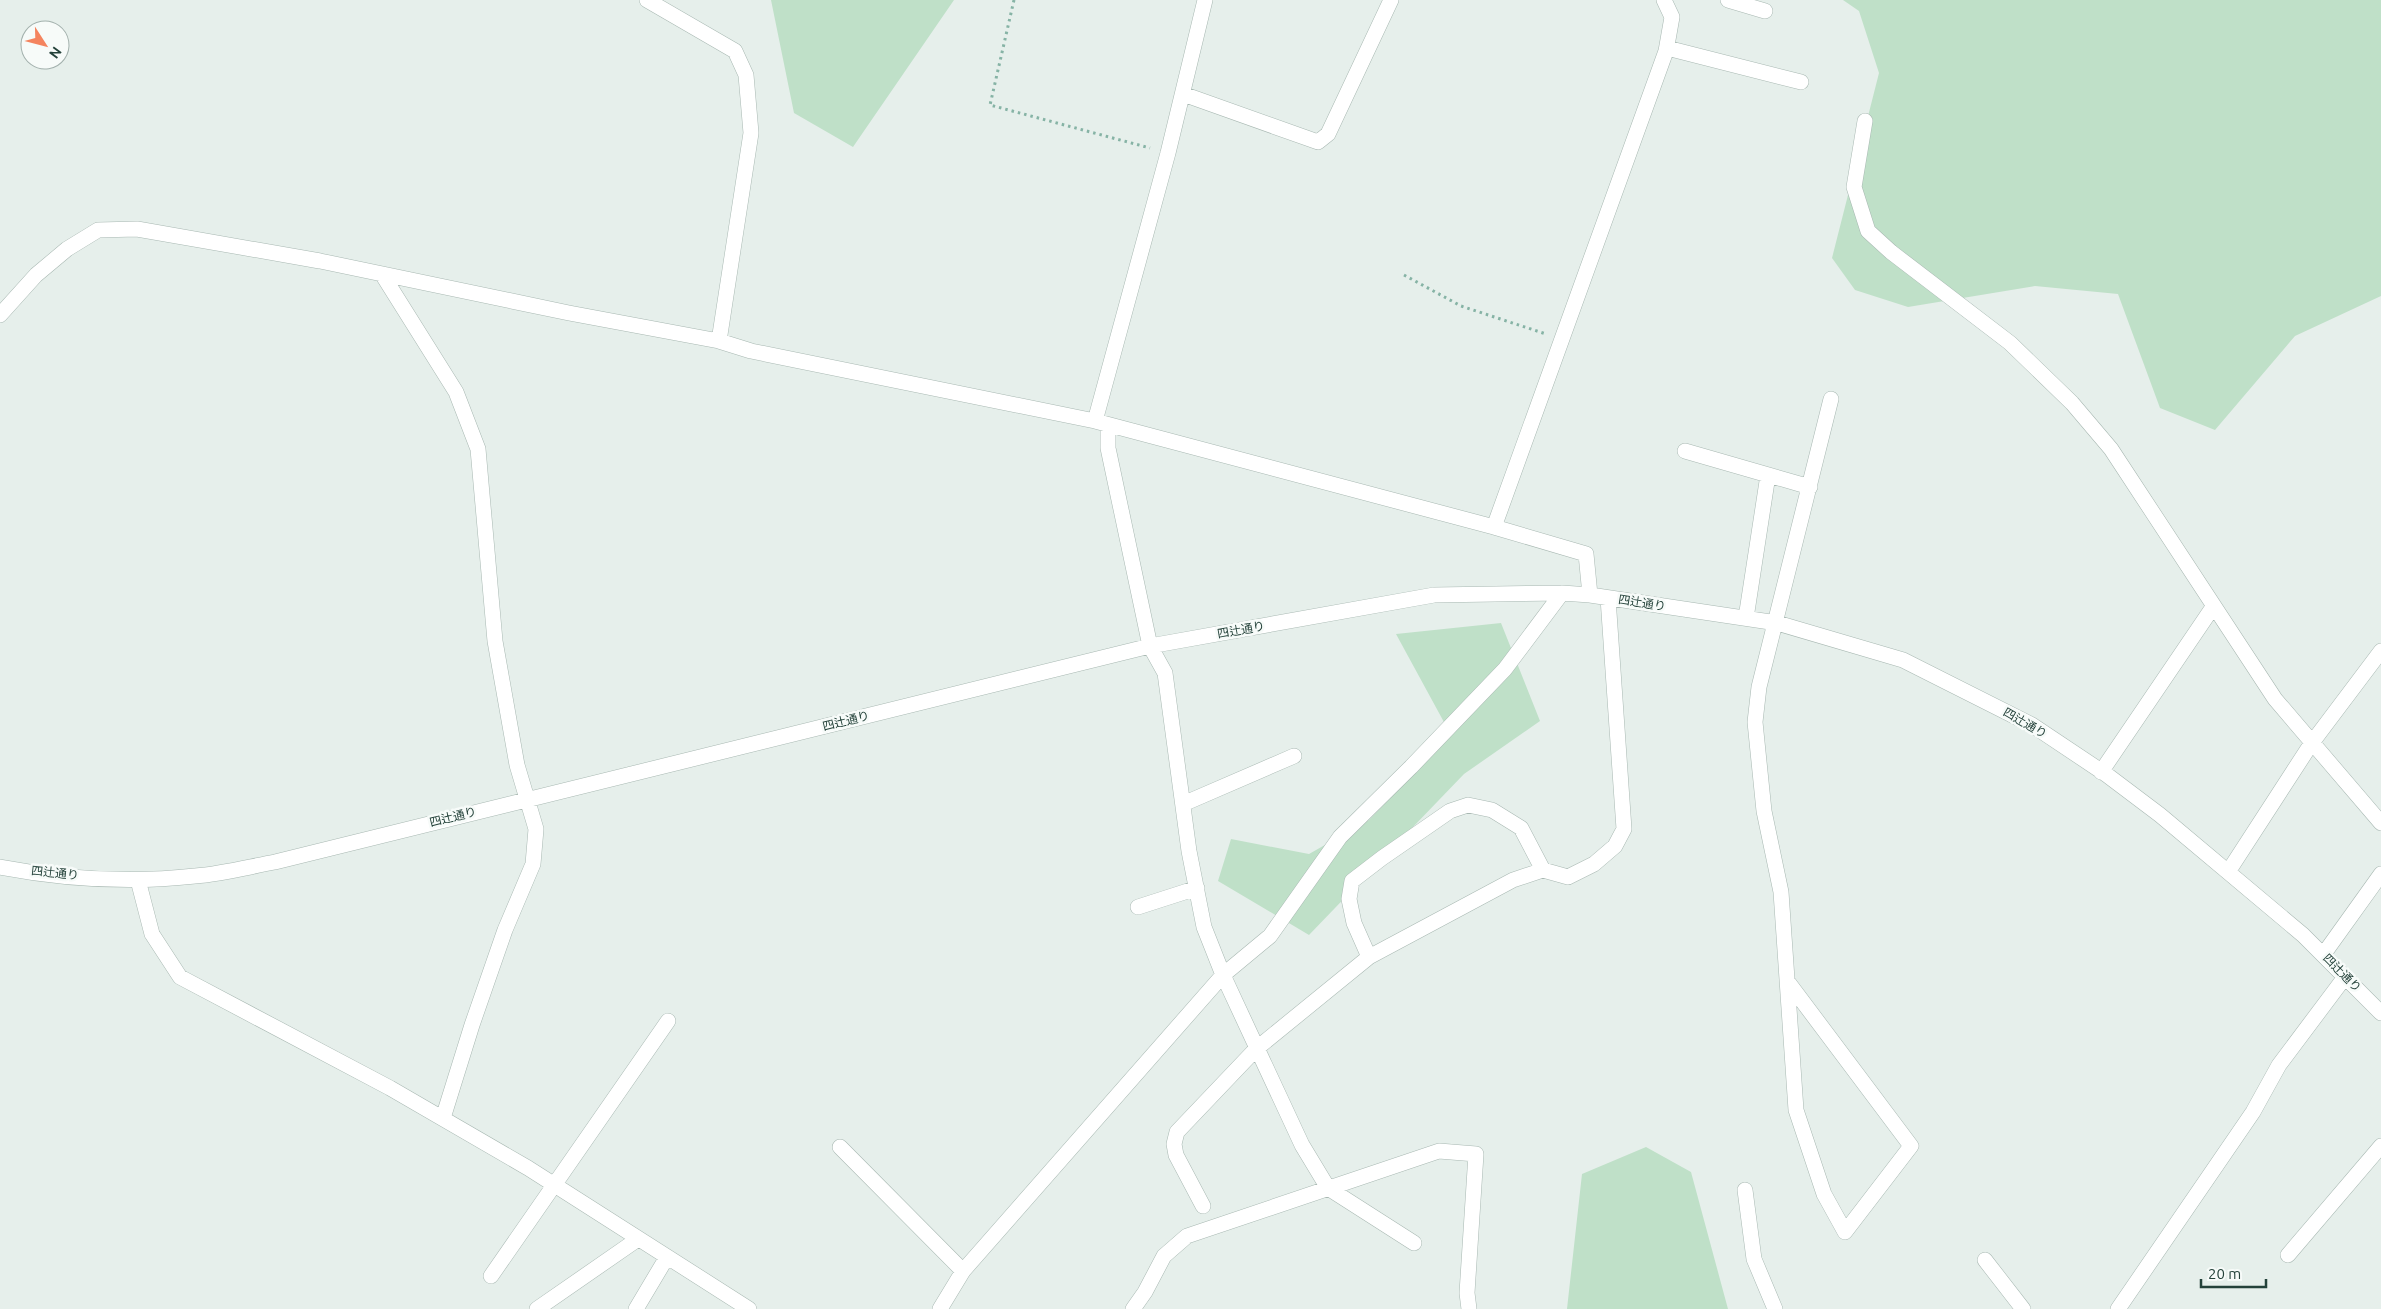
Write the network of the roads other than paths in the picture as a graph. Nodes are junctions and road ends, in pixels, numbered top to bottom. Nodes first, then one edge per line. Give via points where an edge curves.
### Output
1 (647, 0) edge
2 (1205, 0) edge
3 (1391, 0) edge
4 (1728, 0) edge
5 (1668, 1) edge
6 (1765, 11) dead end
7 (1667, 48) junction
8 (1801, 82) dead end
9 (1183, 94) junction
10 (1864, 121) dead end
11 (382, 274) junction
12 (0, 315) edge
13 (719, 341) junction
14 (1831, 399) dead end
15 (1102, 423) junction
16 (1685, 452) dead end
17 (1768, 475) junction
18 (1810, 487) junction
19 (1494, 527) junction
20 (1562, 593) junction
21 (1590, 595) junction
22 (1608, 598) junction
23 (2213, 606) junction
24 (1746, 618) junction
25 (1777, 623) junction
26 (1150, 646) junction
27 (2381, 651) edge
28 (2312, 744) junction
29 (1294, 756) dead end
30 (2101, 772) junction
31 (526, 799) junction
32 (1183, 804) junction
33 (2381, 823) edge
34 (0, 867) edge
35 (1543, 870) junction
36 (2228, 872) junction
37 (2381, 874) edge
38 (138, 880) junction
39 (1197, 888) junction
40 (1138, 907) dead end
41 (2323, 955) junction
42 (1370, 957) junction
43 (1223, 975) junction
44 (2345, 977) junction
45 (1788, 982) junction
46 (2381, 1013) edge
47 (668, 1021) dead end
48 (1256, 1049) junction
49 (442, 1118) junction
50 (2381, 1146) edge
51 (840, 1147) dead end
52 (554, 1185) junction
53 (1328, 1188) junction
54 (1745, 1190) dead end
55 (1203, 1206) dead end
56 (638, 1239) junction
57 (1414, 1243) dead end
58 (2288, 1255) dead end
59 (668, 1257) junction
60 (1984, 1260) dead end
61 (964, 1271) junction
62 (491, 1276) dead end
63 (538, 1309) edge
64 (636, 1309) edge
65 (749, 1309) edge
66 (940, 1309) edge
67 (1133, 1309) edge
68 (1469, 1309) edge
69 (1775, 1309) edge
70 (2023, 1309) edge
71 (2118, 1309) edge

1 - 13 street via 735,51 746,75 751,133
2 - 9 street
3 - 9 street via 1328,134 1318,142
4 - 6 street
5 - 7 street via 1672,18
7 - 8 street
7 - 19 street
9 - 15 street
10 - 23 street via 1854,187 1868,230 1891,252 2010,344 2072,404 2111,449
11 - 12 street via 137,229 98,230 67,249 36,275
11 - 13 street
11 - 31 street via 456,392 478,449 495,641
13 - 15 street via 751,351
14 - 18 street
15 - 19 street
15 - 26 street
16 - 17 street
17 - 18 street
17 - 24 street
18 - 25 street
19 - 21 street via 1586,554
20 - 21 street, 四辻通り
20 - 26 street, 四辻通り via 1434,595
20 - 43 street via 1505,669 1340,837 1270,936
21 - 22 street, 四辻通り
22 - 24 street, 四辻通り
22 - 35 street via 1624,829 1616,846 1594,864 1568,877
23 - 28 street via 2275,699
23 - 30 street
24 - 25 street, 四辻通り
25 - 30 street, 四辻通り via 1903,660 2032,725
25 - 45 street via 1755,722 1764,811 1781,892
26 - 31 street, 四辻通り
26 - 32 street via 1165,673
27 - 28 street
28 - 33 street
28 - 36 street
29 - 32 street
30 - 36 street, 四辻通り via 2160,815
31 - 38 street, 四辻通り via 274,862 197,876
31 - 49 street via 536,829 533,864 505,930
32 - 39 street
34 - 38 street, 四辻通り
35 - 42 street via 1513,880
35 - 42 street via 1521,828 1492,810 1468,805 1450,812 1352,882 1349,899 1354,922
36 - 41 street, 四辻通り
37 - 41 street
38 - 49 street via 152,934 180,976
39 - 40 street
39 - 43 street via 1204,927
41 - 44 street, 四辻通り
42 - 48 street
43 - 48 street
43 - 61 street
44 - 46 street, 四辻通り
44 - 71 street via 2279,1065 2253,1112
45 - 45 street via 1911,1146 1845,1232 1824,1194 1796,1110
47 - 52 street
48 - 53 street via 1302,1145
48 - 55 street via 1177,1132 1176,1156
49 - 52 street
50 - 58 street
51 - 61 street
52 - 56 street
52 - 62 street
53 - 57 street
53 - 67 street via 1187,1236 1164,1256
53 - 68 street via 1439,1151 1476,1154 1467,1293
54 - 69 street via 1754,1259
56 - 59 street
56 - 63 street
59 - 64 street
59 - 65 street
60 - 70 street
61 - 66 street

